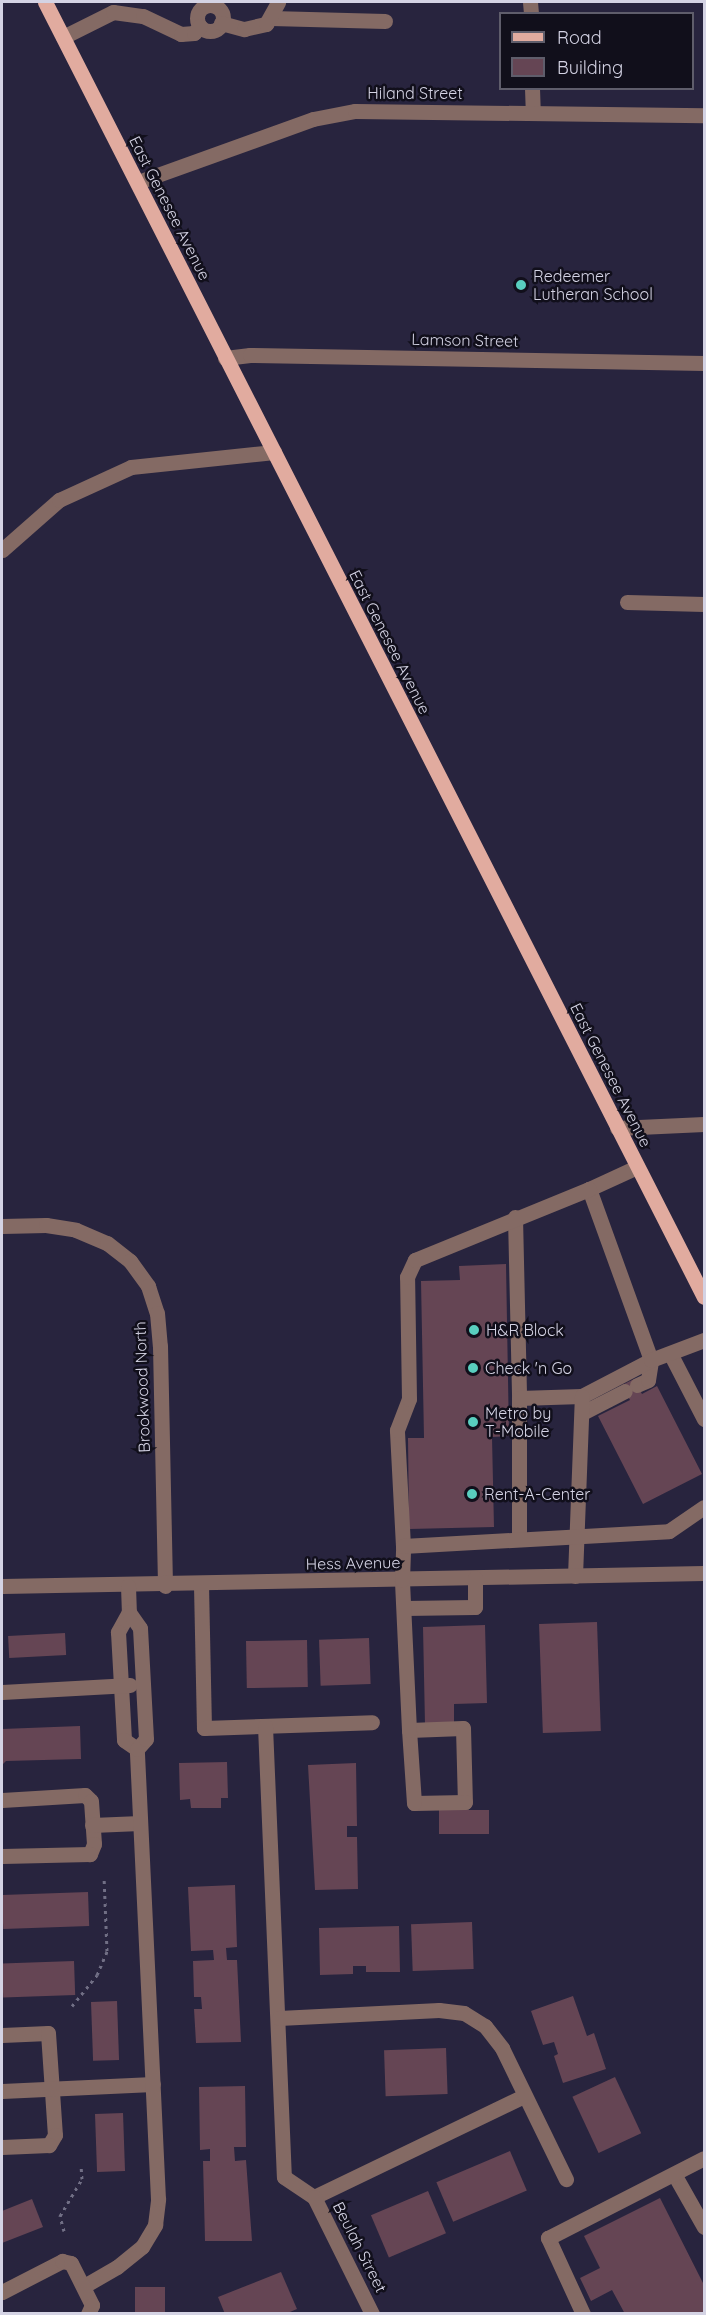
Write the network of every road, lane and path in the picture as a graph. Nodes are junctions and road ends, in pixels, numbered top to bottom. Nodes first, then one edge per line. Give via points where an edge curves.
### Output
1 (45, 2) edge
2 (278, 2) edge
3 (130, 7) edge
4 (271, 18) junction
5 (385, 21) dead end
6 (221, 23) junction
7 (200, 26) junction
8 (63, 37) junction
9 (532, 90) edge
10 (532, 112) junction
11 (705, 115) edge
12 (138, 182) junction
13 (225, 358) junction
14 (705, 363) edge
15 (274, 452) junction
16 (2, 550) edge
17 (627, 602) dead end
18 (705, 604) edge
19 (705, 1124) edge
20 (617, 1128) junction
21 (638, 1167) junction
22 (589, 1189) junction
23 (515, 1217) junction
24 (2, 1226) edge
25 (705, 1298) edge
26 (705, 1340) edge
27 (671, 1355) junction
28 (651, 1360) junction
29 (582, 1396) junction
30 (519, 1398) junction
31 (582, 1413) junction
32 (705, 1419) edge
33 (705, 1507) edge
34 (578, 1538) junction
35 (519, 1539) junction
36 (403, 1546) junction
37 (705, 1574) edge
38 (575, 1576) junction
39 (475, 1578) junction
40 (402, 1580) junction
41 (201, 1585) junction
42 (2, 1586) edge
43 (128, 1586) junction
44 (165, 1586) junction
45 (404, 1608) junction
46 (129, 1612) junction
47 (143, 1684) junction
48 (121, 1686) junction
49 (2, 1692) edge
50 (372, 1722) dead end
51 (265, 1726) junction
52 (409, 1730) junction
53 (137, 1749) junction
54 (2, 1800) edge
55 (140, 1823) junction
56 (92, 1825) junction
57 (2, 1856) edge
58 (105, 1877) dead end
59 (72, 2006) dead end
60 (279, 2018) junction
61 (2, 2035) edge
62 (153, 2084) junction
63 (54, 2088) junction
64 (2, 2091) edge
65 (524, 2096) junction
66 (2, 2147) edge
67 (705, 2158) edge
68 (81, 2166) dead end
69 (674, 2174) junction
70 (566, 2179) dead end
71 (314, 2197) junction
72 (698, 2200) edge
73 (705, 2227) edge
74 (64, 2231) dead end
75 (84, 2286) junction
76 (2, 2292) edge
77 (88, 2313) edge
78 (372, 2313) edge
79 (583, 2313) edge

1 - 8 main road, East Genesee Avenue
2 - 4 street
3 - 7 street via 181,34 194,33
3 - 8 street
4 - 5 street
4 - 6 street via 266,24 244,29
6 - 7 street via 212,30
6 - 7 street via 220,11 210,5 197,14
8 - 12 main road, East Genesee Avenue
9 - 10 street
10 - 11 street, Hiland Street
10 - 12 street, Hiland Street via 355,111 313,119
12 - 13 main road, East Genesee Avenue
13 - 14 street, Lamson Street via 250,355
13 - 15 main road, East Genesee Avenue
15 - 16 street via 130,467 59,500
15 - 20 main road, East Genesee Avenue
17 - 18 street
19 - 20 street
20 - 21 main road, East Genesee Avenue
21 - 22 street
21 - 25 main road, East Genesee Avenue
22 - 23 street
22 - 28 street
23 - 30 street
23 - 36 street via 415,1260 407,1277 409,1399 397,1430
24 - 44 street, Brookwood North via 46,1225 76,1230 107,1243 130,1261 148,1286 158,1313 160,1346
26 - 27 street
27 - 28 street
27 - 32 street
28 - 29 street
28 - 31 street via 648,1380
29 - 30 street
29 - 31 street
30 - 35 street
31 - 34 street
33 - 34 street via 669,1531
34 - 35 street
34 - 38 street
35 - 36 street
36 - 40 street
37 - 38 street, Hess Avenue
38 - 39 street, Hess Avenue
39 - 40 street, Hess Avenue
39 - 45 street via 475,1607
40 - 41 street, Hess Avenue
40 - 45 street
41 - 44 street, Hess Avenue
41 - 51 street via 204,1728
42 - 43 street, Hess Avenue
43 - 44 street, Hess Avenue
43 - 46 street
45 - 52 street
46 - 47 street via 140,1628
46 - 48 street via 118,1632
47 - 48 street
47 - 53 street via 146,1739
48 - 49 street
48 - 53 street via 124,1740
50 - 51 street
51 - 60 street
52 - 52 street via 414,1803 465,1802 463,1728
53 - 55 street
54 - 56 street via 85,1796 91,1802
55 - 56 street
55 - 62 street
56 - 57 street via 94,1844 90,1854
58 - 59 path via 107,1951 97,1975
60 - 65 street via 439,2010 464,2013 485,2026 502,2048
60 - 71 street via 284,2177
61 - 63 street via 48,2033
62 - 63 street
62 - 75 street via 158,2199 155,2225 142,2247
63 - 64 street
63 - 66 street via 55,2135 49,2145
65 - 70 street
65 - 71 street
67 - 69 street
68 - 74 path via 82,2180 60,2216
69 - 72 street
69 - 79 street via 548,2238
71 - 78 street, Beulah Street
72 - 73 street
75 - 76 street via 71,2263 62,2261
75 - 77 street via 93,2306

